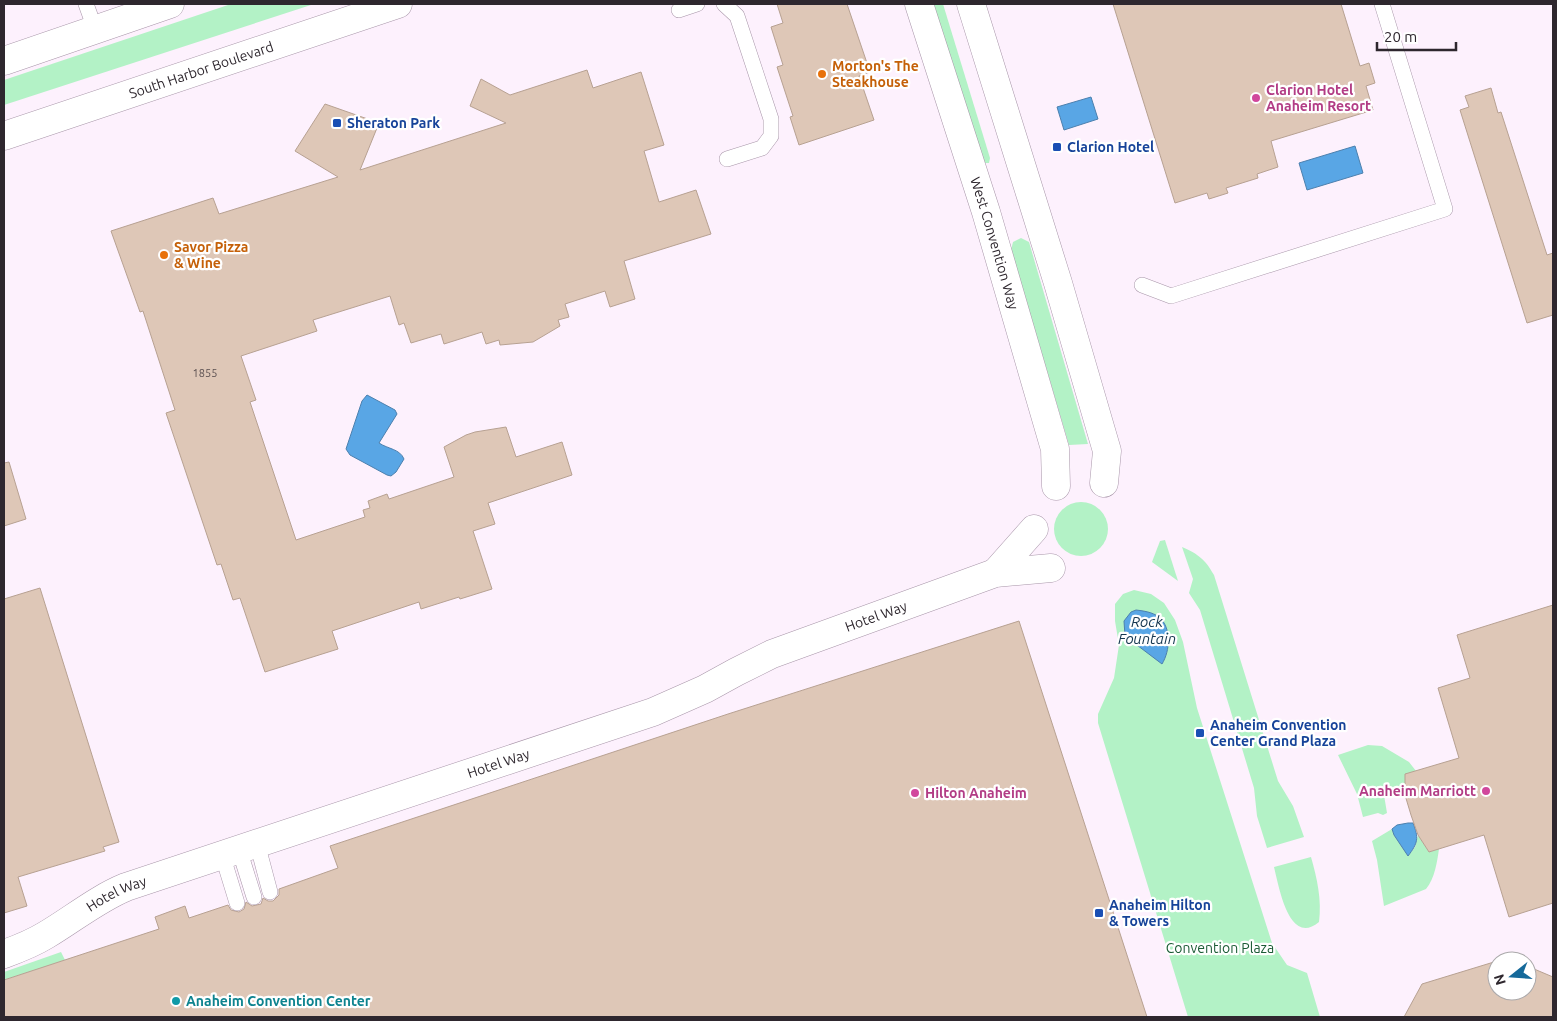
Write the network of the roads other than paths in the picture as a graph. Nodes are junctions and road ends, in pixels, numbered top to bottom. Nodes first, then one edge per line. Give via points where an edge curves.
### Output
1 (86, 4) edge
2 (170, 4) edge
3 (398, 4) edge
4 (697, 4) edge
5 (724, 4) edge
6 (919, 4) edge
7 (971, 4) edge
8 (1382, 4) edge
9 (679, 10) dead end
10 (95, 29) junction
11 (4, 61) edge
12 (4, 136) edge
13 (727, 159) dead end
14 (1142, 285) dead end
15 (1104, 483) dead end
16 (1056, 486) dead end
17 (1034, 529) dead end
18 (1052, 568) dead end
19 (996, 573) junction
20 (240, 849) junction
21 (270, 892) dead end
22 (254, 897) dead end
23 (237, 902) dead end
24 (4, 954) edge

1 - 10 lane
2 - 10 street
3 - 12 street, South Harbor Boulevard
4 - 9 lane
5 - 13 lane via 737,16 771,119 772,136 762,148
6 - 16 street, West Convention Way via 986,212 1055,449
7 - 15 street via 1107,451
8 - 14 lane via 1445,209 1171,296
10 - 11 street
17 - 19 street, Hotel Way
18 - 19 street, Hotel Way
19 - 20 street, Hotel Way via 772,654 653,712
20 - 21 lane
20 - 22 lane
20 - 23 lane
20 - 24 street, Hotel Way via 118,890 46,936

